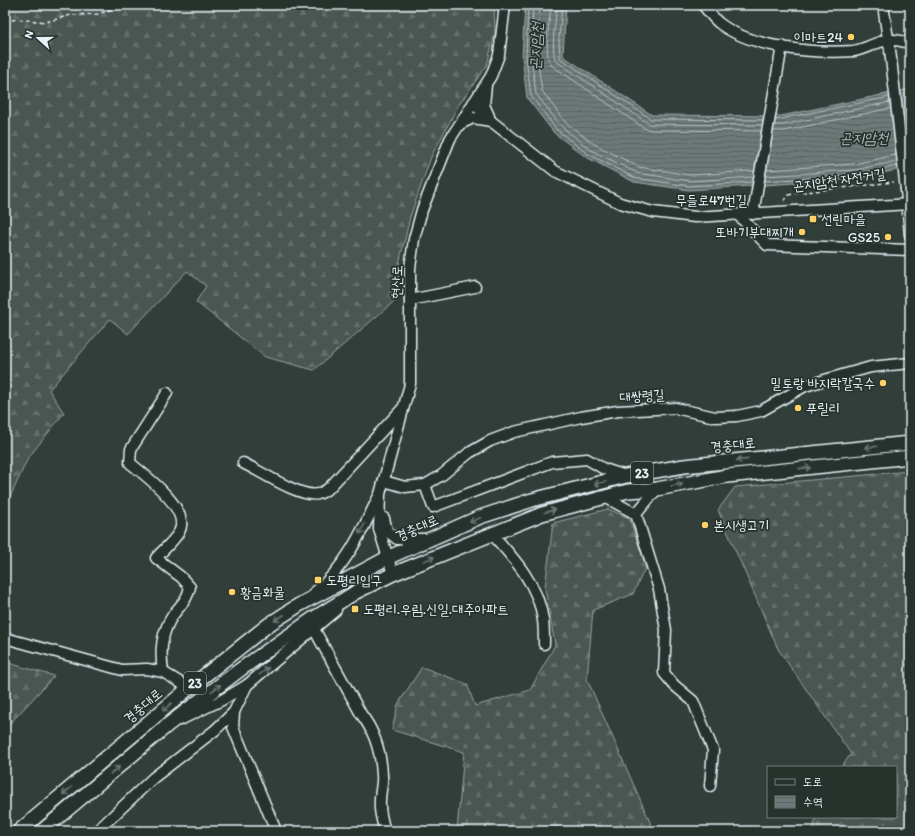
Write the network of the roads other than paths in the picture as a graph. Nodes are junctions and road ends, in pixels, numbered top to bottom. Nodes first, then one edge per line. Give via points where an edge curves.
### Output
1 (505, 5) edge
2 (702, 5) edge
3 (883, 5) edge
4 (889, 40) junction
5 (910, 43) edge
6 (781, 49) junction
7 (486, 84) junction
8 (473, 103) junction
9 (492, 121) junction
10 (460, 124) junction
11 (909, 204) edge
12 (754, 210) junction
13 (739, 216) junction
14 (910, 235) edge
15 (910, 250) edge
16 (475, 287) dead end
17 (410, 300) junction
18 (910, 363) edge
19 (166, 393) dead end
20 (405, 407) junction
21 (910, 443) edge
22 (910, 457) edge
23 (243, 463) dead end
24 (626, 476) junction
25 (384, 481) junction
26 (424, 485) junction
27 (657, 489) junction
28 (380, 494) junction
29 (605, 497) junction
30 (636, 514) junction
31 (492, 534) junction
32 (432, 538) junction
33 (387, 558) junction
34 (393, 574) junction
35 (356, 592) junction
36 (298, 605) junction
37 (314, 629) junction
38 (5, 638) edge
39 (544, 644) dead end
40 (163, 672) junction
41 (247, 685) junction
42 (189, 688) junction
43 (234, 712) junction
44 (169, 724) junction
45 (710, 786) dead end
46 (18, 831) edge
47 (42, 831) edge
48 (97, 831) edge
49 (276, 831) edge
50 (385, 831) edge

1 - 7 street, 현산로 via 499,55
2 - 6 street via 718,22 737,34
3 - 4 street
4 - 5 street
4 - 6 street via 856,50 832,52
4 - 11 street, bridge
6 - 12 street
7 - 8 street, 현산로
7 - 9 street via 484,105
8 - 9 street, 무들로47번길
8 - 10 street, 현산로
9 - 10 street via 473,118
9 - 13 street, 무들로47번길 via 555,171 620,203 653,212 695,217
10 - 17 street, 현산로 via 450,139 437,169 414,239 410,268
11 - 12 street, 무들로47번길 via 779,212
11 - 14 street
12 - 13 street, 무들로47번길
13 - 15 street via 767,245
16 - 17 street
17 - 20 street, 현산로 via 410,384
18 - 26 street, 대쌍령길 via 871,367 805,386 761,411 737,416 715,417 675,408 658,408 581,417 514,432 469,453 442,475
19 - 40 street via 131,449 130,463 157,484 176,508 181,522 179,532 156,558 181,576 190,587 188,598 165,629 160,654
20 - 23 street via 329,488 318,494 306,494 296,490
20 - 25 street, 현산로
21 -> 24 main road, 경충대로 / 23 via 684,466
27 -> 22 main road, 23 via 727,476
24 - 26 street via 604,469 586,459 552,462 433,507
24 -> 32 main road, 경충대로 / 23 via 532,500 480,517
25 - 26 street, 대쌍령길 via 405,487
25 - 28 street, 현산로
27 - 29 main road, 23 via 628,491
27 - 30 street
28 - 32 street via 387,531 397,539
28 - 33 street, 현산로 via 379,529
28 -> 36 street via 346,558 328,581
29 - 30 street
31 -> 29 main road, 23 via 542,514
30 - 45 street via 662,603 666,630 664,673 693,701 712,750
34 -> 31 main road, 23
31 - 39 street via 527,577 536,596 543,618
32 - 33 main road, 경충대로 / 23
33 - 34 street, 현산로
33 - 36 main road, 경충대로 / 23
34 - 35 main road, 23
35 - 37 street
44 -> 35 main road, 23 via 241,669
36 -> 42 main road, 경충대로 / 23 via 268,625
41 -> 37 street
37 - 50 street via 361,714 371,727 382,776 380,802
38 - 40 street via 122,670 147,669
40 - 42 street
41 - 43 street
41 - 44 street via 222,700
42 -> 46 main road, 경충대로 / 23
43 - 48 street via 214,731 153,778
43 - 49 street via 233,727 237,739
47 -> 44 main road, 23

